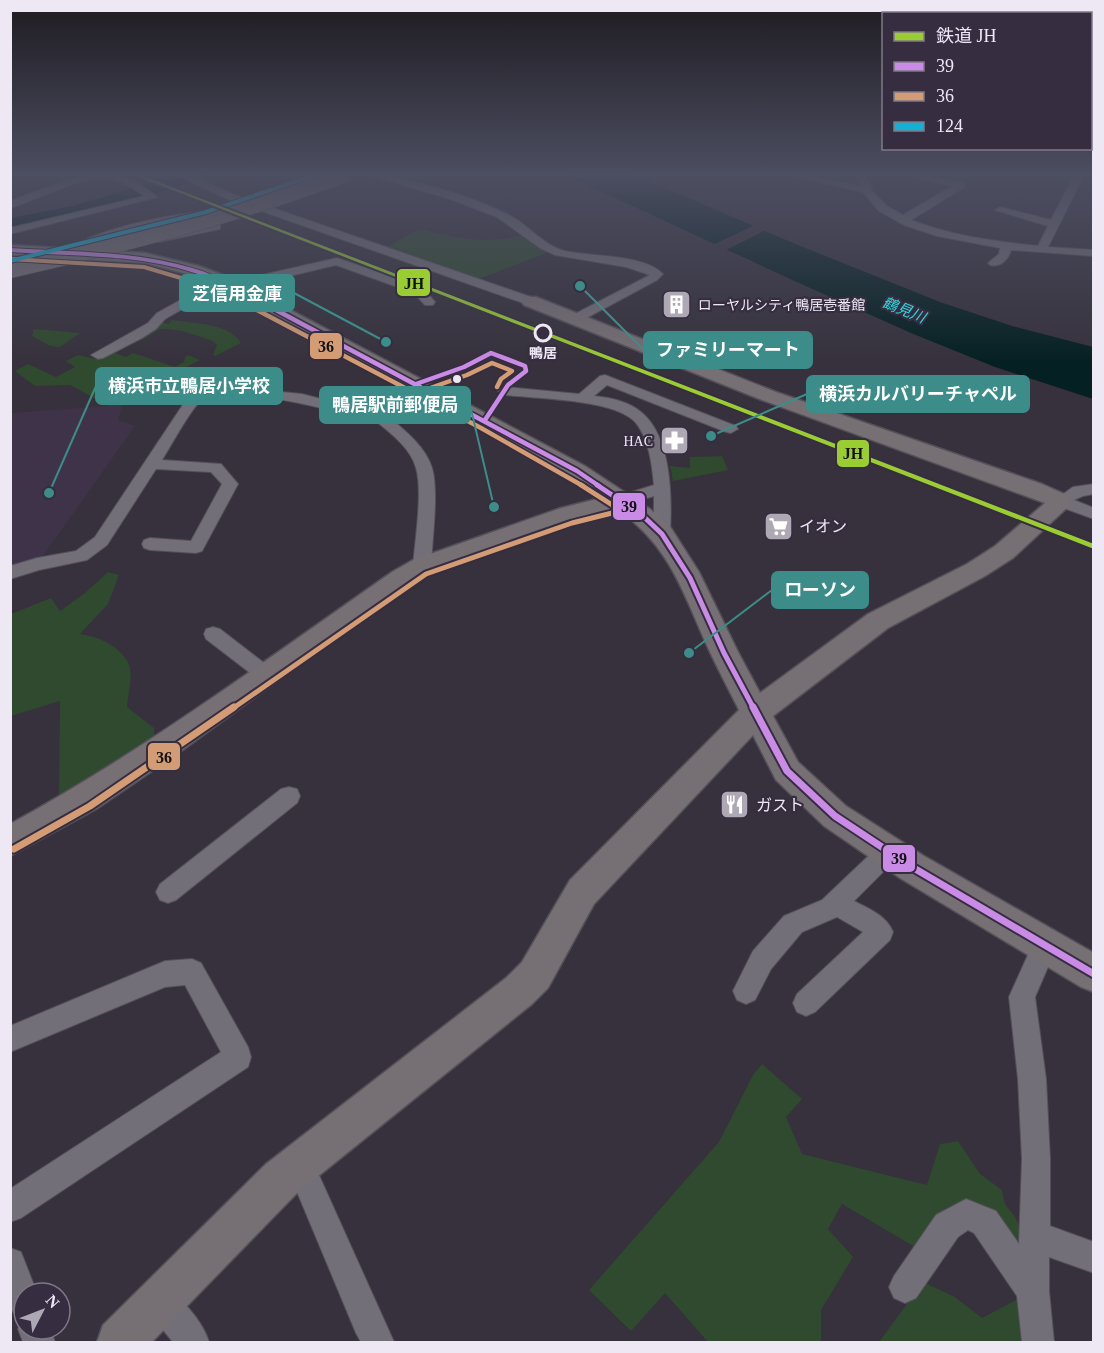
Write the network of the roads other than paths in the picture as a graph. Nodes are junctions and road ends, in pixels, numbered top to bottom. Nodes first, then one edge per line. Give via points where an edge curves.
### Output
1 (105, 236) edge
2 (131, 236) edge
3 (155, 236) edge
4 (175, 236) edge
5 (345, 236) edge
6 (534, 236) edge
7 (951, 236) edge
8 (1048, 236) edge
9 (1006, 246) junction
10 (10, 250) edge
11 (1041, 250) junction
12 (1094, 253) edge
13 (67, 255) junction
14 (108, 256) junction
15 (994, 263) dead end
16 (10, 265) edge
17 (10, 270) edge
18 (10, 277) edge
19 (226, 283) junction
20 (530, 301) joint
21 (429, 302) dead end
22 (575, 319) junction
23 (98, 355) dead end
24 (416, 384) junction
25 (505, 391) dead end
26 (582, 399) junction
27 (382, 419) junction
28 (731, 429) dead end
29 (151, 464) junction
30 (663, 487) junction
31 (1094, 489) edge
32 (622, 501) junction
33 (1061, 501) junction
34 (1094, 514) edge
35 (662, 534) junction
36 (150, 544) dead end
37 (422, 566) junction
38 (10, 573) edge
39 (213, 634) dead end
40 (265, 674) junction
41 (756, 712) junction
42 (289, 796) dead end
43 (10, 841) edge
44 (889, 851) junction
45 (168, 892) dead end
46 (836, 904) junction
47 (1046, 946) junction
48 (1094, 974) edge
49 (746, 991) dead end
50 (806, 1003) dead end
51 (10, 1039) edge
52 (299, 1163) junction
53 (10, 1207) edge
54 (1035, 1236) junction
55 (1094, 1258) edge
56 (10, 1263) edge
57 (17, 1281) edge
58 (906, 1287) dead end
59 (1034, 1291) junction
60 (160, 1302) junction
61 (120, 1342) edge
62 (193, 1342) edge
63 (378, 1342) edge
64 (1038, 1342) edge

1 - 13 street via 74,248
2 - 16 street, bridge
3 - 17 street, bridge
4 - 14 street via 130,246
5 - 20 street
6 - 22 street via 557,252 646,268 657,274
7 - 9 street
8 - 11 street
9 - 11 street
9 - 15 street via 1004,255
10 - 13 street
11 - 12 street
13 - 14 street
13 - 18 street via 53,264
14 - 19 street via 166,262
19 - 21 street via 338,261 418,290
19 - 23 street via 161,316 152,326
19 - 24 street
20 - 22 street
22 - 33 street via 768,396
24 - 27 street
24 - 32 street via 578,471
25 - 26 street
26 - 28 street via 605,379
26 - 30 street via 610,402 626,408 642,421 652,442
27 - 29 street via 302,398 221,390 193,400
27 - 37 street via 415,452 425,470
29 - 36 street via 216,467 230,484 196,547
29 - 38 street via 101,541 81,556
30 - 32 street
30 - 35 street
31 - 33 street via 1079,491
32 - 35 street
32 - 37 street via 569,514
33 - 34 street
33 - 41 street via 1004,552 878,621
35 - 41 street via 690,578
37 - 40 street
39 - 40 street
40 - 43 street via 112,782
41 - 44 street via 787,771 835,816
41 - 52 street via 582,892 535,975 519,992
42 - 45 street
44 - 46 street
44 - 47 street
46 - 49 street via 793,924 762,960
46 - 50 street via 881,932
47 - 48 street
47 - 54 street via 1022,997 1032,1079
51 - 53 street via 165,974 192,972 238,1057
52 - 60 street
52 - 63 street
54 - 55 street
54 - 59 street
56 - 57 street
58 - 59 street via 947,1226 966,1214 985,1222
59 - 64 street
60 - 61 street
60 - 62 street

